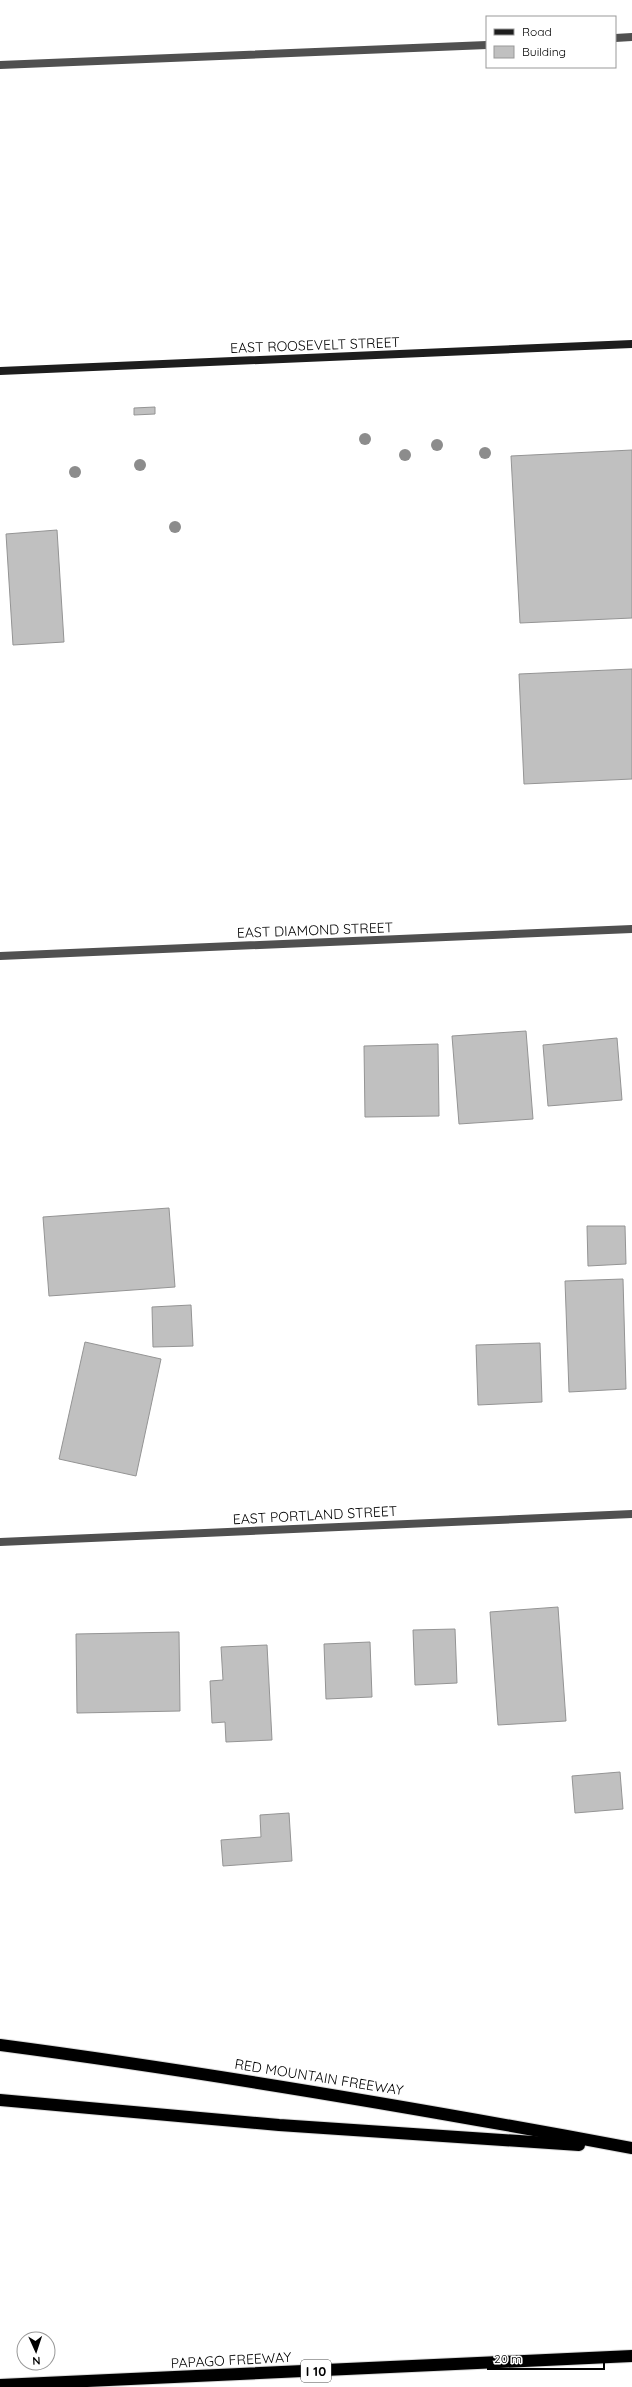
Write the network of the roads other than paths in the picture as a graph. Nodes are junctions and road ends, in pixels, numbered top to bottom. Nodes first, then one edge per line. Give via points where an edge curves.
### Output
1 (632, 37) edge
2 (616, 38) edge
3 (486, 44) edge
4 (0, 65) edge
5 (632, 344) edge
6 (0, 371) edge
7 (632, 930) edge
8 (0, 956) edge
9 (632, 1514) edge
10 (0, 1542) edge
11 (0, 2044) edge
12 (0, 2100) edge
13 (632, 2148) edge
14 (632, 2356) edge
15 (0, 2386) edge

1 - 2 street
3 - 4 street
5 - 6 street, EAST ROOSEVELT STREET
7 - 8 street, EAST DIAMOND STREET
9 - 10 street, EAST PORTLAND STREET
11 - 13 highway, RED MOUNTAIN FREEWAY via 358,2098
12 - 13 highway via 279,2125
14 - 15 highway, PAPAGO FREEWAY / I 10

